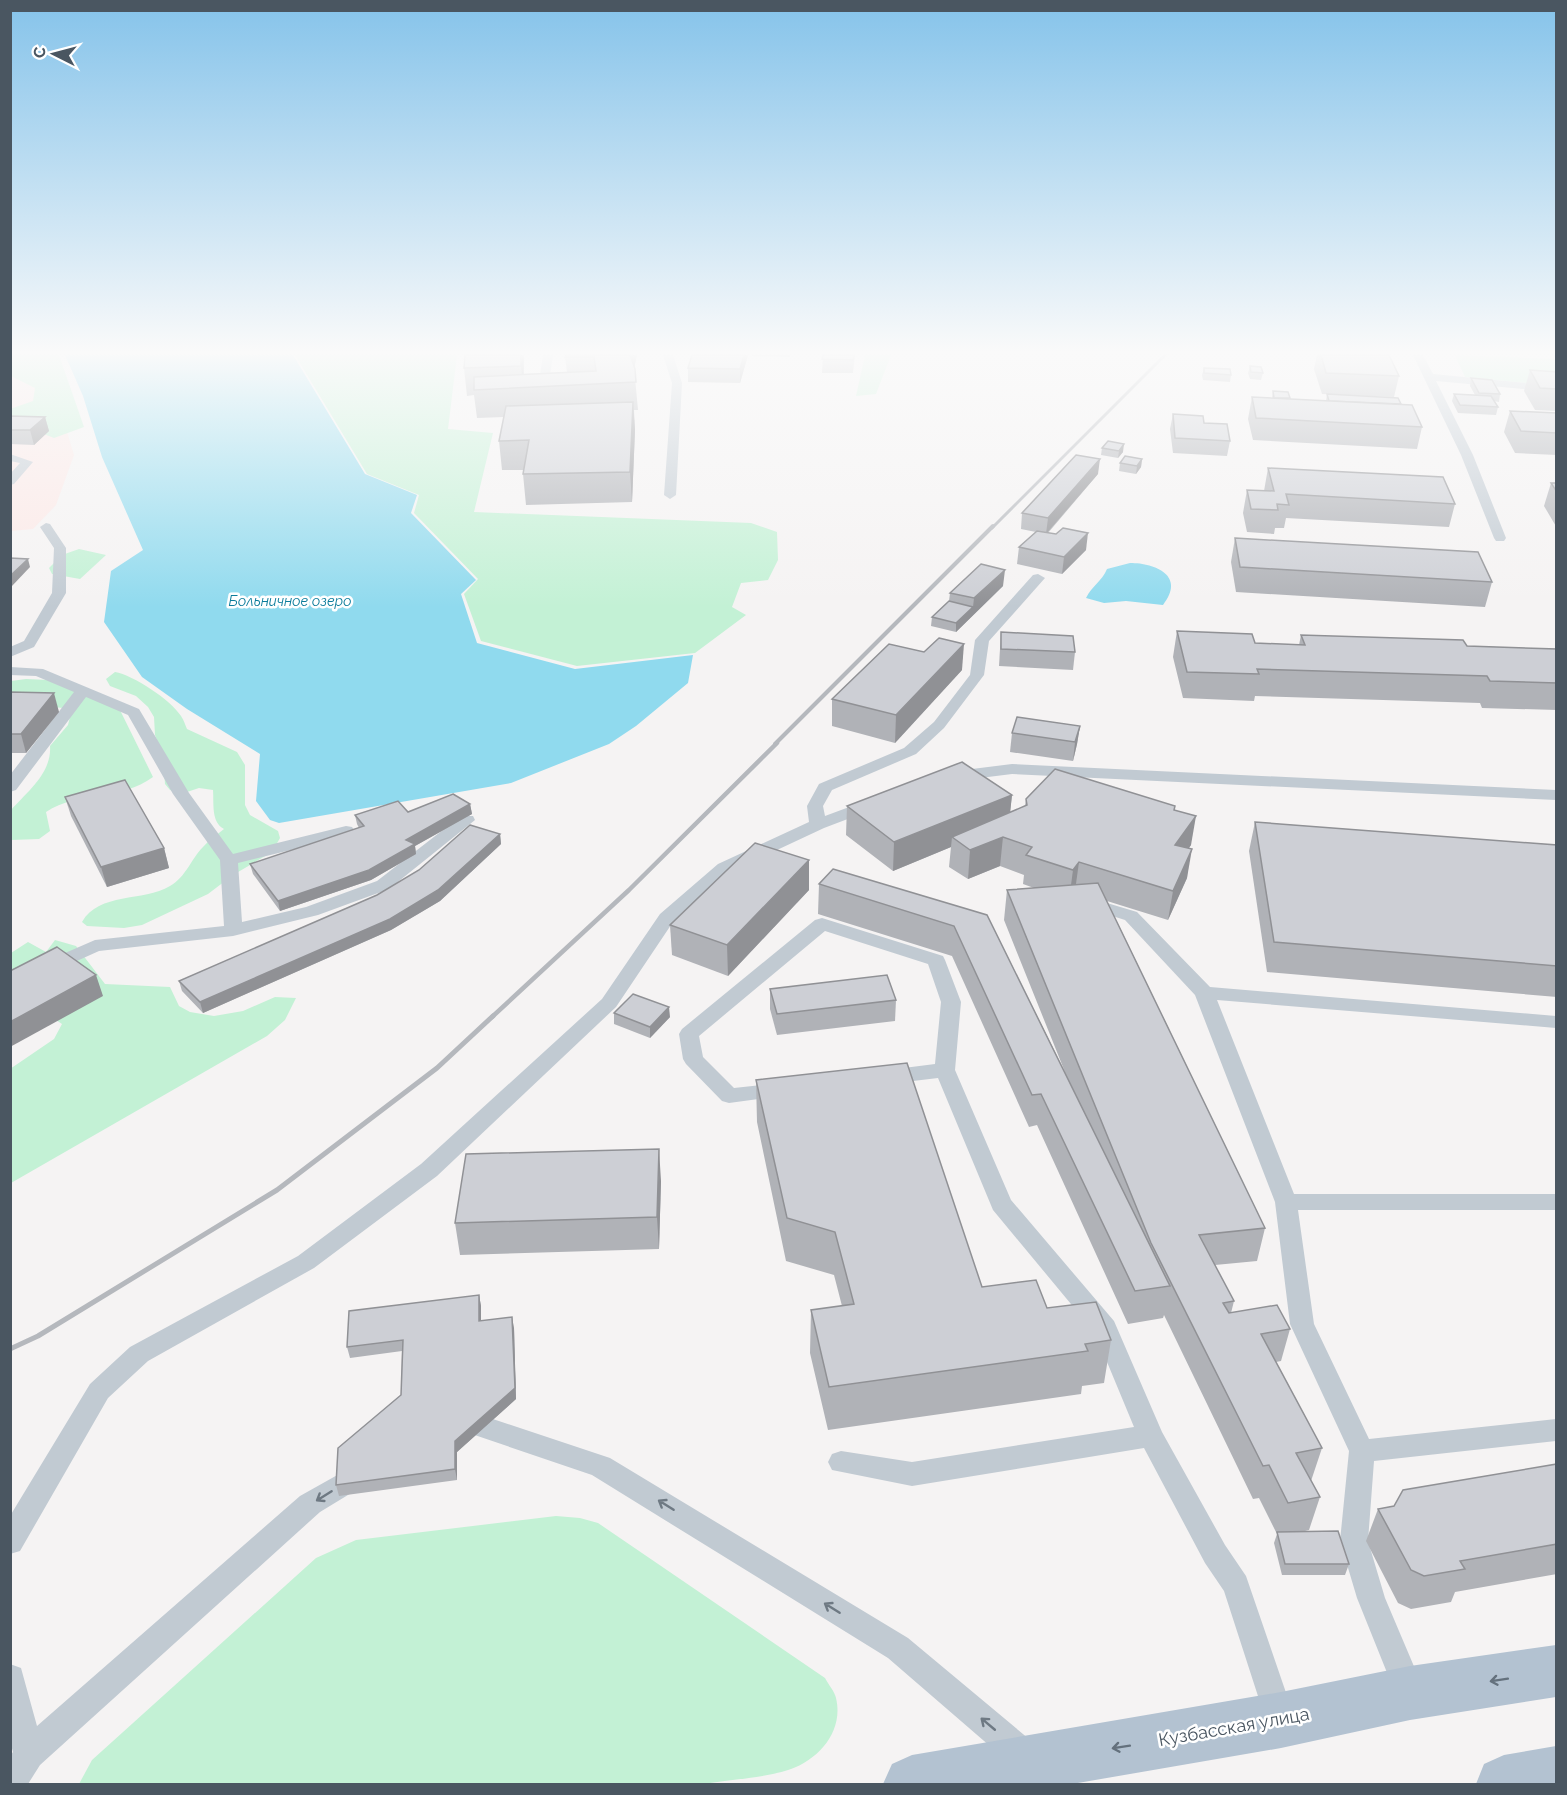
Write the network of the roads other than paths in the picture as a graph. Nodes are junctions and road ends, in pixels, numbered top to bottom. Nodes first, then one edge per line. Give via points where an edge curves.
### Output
1 (673, 439) edge
2 (1459, 439) edge
3 (10, 457) edge
4 (10, 482) edge
5 (670, 495) dead end
6 (46, 527) dead end
7 (1500, 538) dead end
8 (1038, 578) dead end
9 (10, 653) edge
10 (10, 670) edge
11 (83, 691) junction
12 (938, 778) edge
13 (10, 787) edge
14 (1557, 795) edge
15 (884, 799) edge
16 (467, 820) dead end
17 (818, 824) junction
18 (346, 831) edge
19 (229, 860) junction
20 (1072, 897) edge
21 (233, 930) junction
22 (10, 985) edge
23 (1204, 993) junction
24 (1557, 1022) edge
25 (945, 1070) junction
26 (866, 1080) edge
27 (798, 1088) edge
28 (1286, 1202) junction
29 (1557, 1202) edge
30 (442, 1423) edge
31 (1557, 1430) edge
32 (1151, 1436) junction
33 (1362, 1451) junction
34 (381, 1460) edge
35 (841, 1462) dead end
36 (10, 1542) edge
37 (1557, 1671) edge
38 (10, 1678) edge
39 (1410, 1693) junction
40 (1281, 1720) junction
41 (29, 1754) junction
42 (1032, 1762) junction
43 (11, 1785) edge
44 (912, 1785) edge

1 - 5 lane
2 - 7 lane
3 - 4 lane via 27,462
6 - 9 lane via 60,548 59,593 29,644
8 - 17 lane via 982,640 977,675 939,725 910,752 825,787 815,806
10 - 11 lane via 38,672
11 - 13 lane
11 - 19 lane via 134,712 181,794
12 - 14 lane via 1012,770
15 - 17 lane
16 - 21 lane via 383,885 312,911
17 - 36 lane via 724,868 666,918 609,1003 429,1170 306,1262 139,1354 99,1391
18 - 19 lane
19 - 21 lane
20 - 23 lane via 1131,916
21 - 22 lane via 95,946
23 - 24 lane
23 - 28 lane
25 - 26 lane
25 - 27 lane via 951,1002 936,960 822,924 689,1034 693,1059 729,1096
25 - 32 lane via 1001,1204 1105,1328
28 - 29 lane
28 - 33 lane via 1302,1324
42 -> 30 lane via 898,1648 601,1466 453,1416
31 - 33 lane
32 - 35 lane via 912,1474
32 - 40 lane via 1236,1585
33 - 39 lane via 1354,1541 1371,1598
34 -> 41 lane via 310,1504
37 -> 39 main road, Кузбасская улица
38 - 41 lane
39 - 40 main road, Кузбасская улица
40 -> 42 main road, Кузбасская улица
41 - 43 lane
42 - 44 main road, Кузбасская улица

